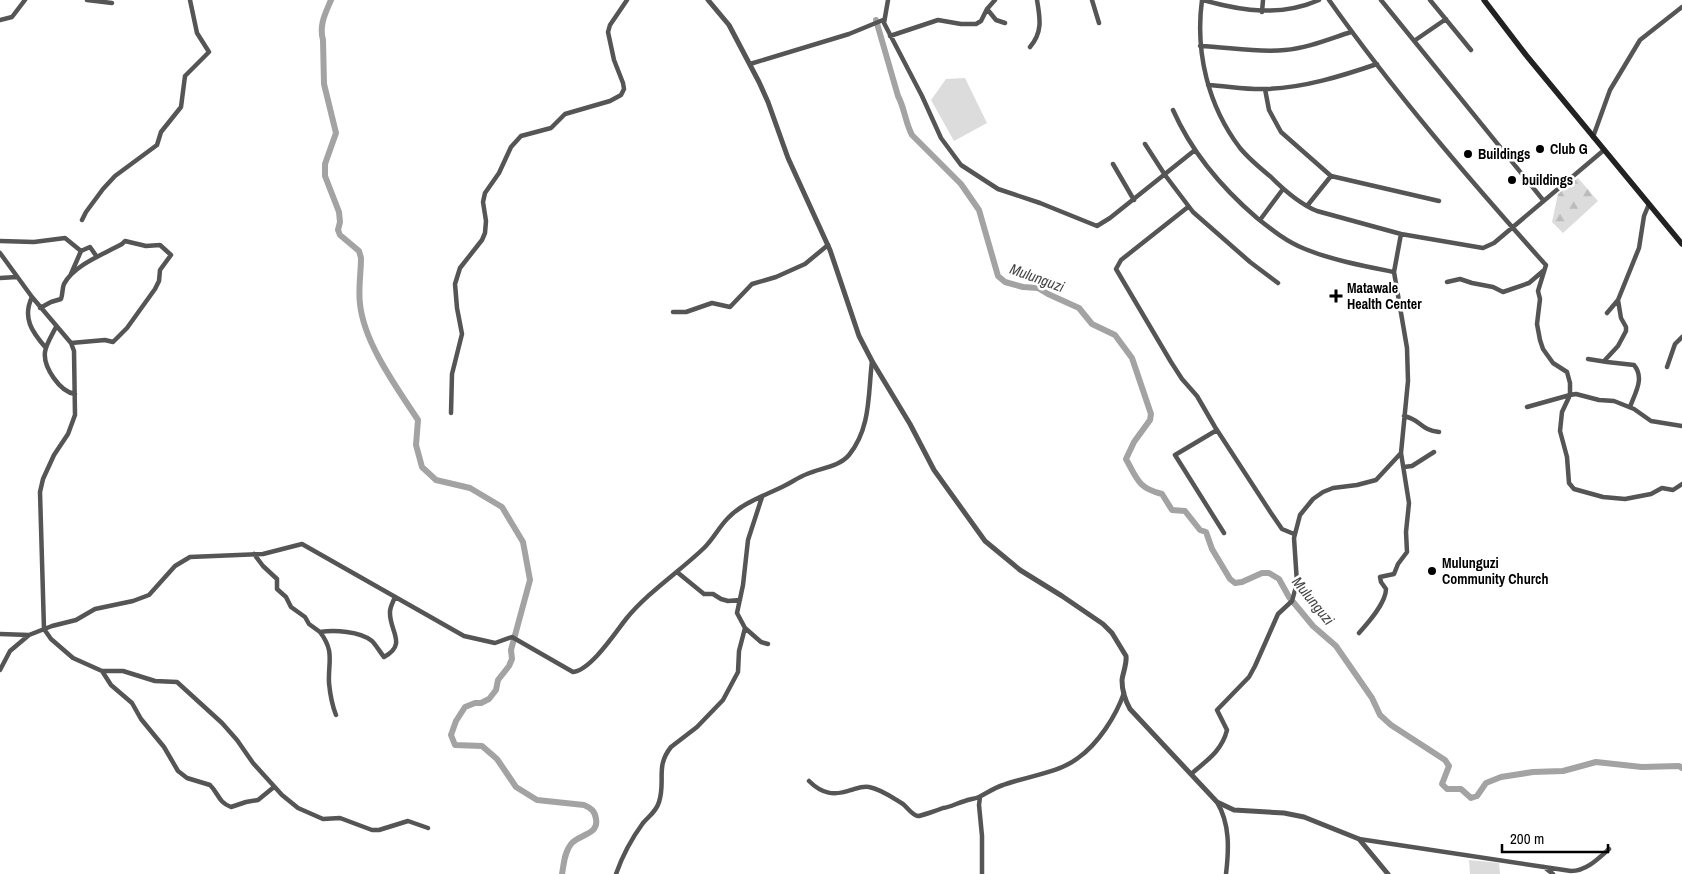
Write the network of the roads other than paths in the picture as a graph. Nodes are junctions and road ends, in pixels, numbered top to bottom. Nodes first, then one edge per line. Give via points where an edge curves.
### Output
1 (25, 0) edge
2 (87, 0) edge
3 (190, 0) edge
4 (627, 0) edge
5 (708, 0) edge
6 (888, 0) edge
7 (995, 0) edge
8 (1037, 0) edge
9 (1092, 0) edge
10 (1202, 0) edge
11 (1263, 0) edge
12 (1319, 0) edge
13 (1328, 0) edge
14 (1381, 0) edge
15 (1430, 0) edge
16 (1488, 2) edge
17 (112, 4) dead end
18 (1682, 7) edge
19 (987, 9) junction
20 (1262, 12) junction
21 (1446, 19) junction
22 (0, 20) edge
23 (883, 20) junction
24 (1005, 23) dead end
25 (1099, 23) dead end
26 (1351, 32) junction
27 (890, 36) junction
28 (1414, 41) junction
29 (1200, 46) junction
30 (1030, 47) dead end
31 (1471, 50) dead end
32 (750, 64) junction
33 (1377, 64) junction
34 (1208, 85) junction
35 (1265, 90) junction
36 (1173, 110) dead end
37 (1593, 137) junction
38 (1145, 144) dead end
39 (1195, 150) junction
40 (1604, 150) junction
41 (1113, 164) dead end
42 (1165, 175) junction
43 (1331, 176) junction
44 (1283, 189) junction
45 (1134, 200) junction
46 (1543, 200) junction
47 (1439, 201) dead end
48 (1649, 204) junction
49 (1307, 206) junction
50 (1188, 207) junction
51 (82, 220) dead end
52 (1260, 220) junction
53 (1512, 227) junction
54 (1401, 234) junction
55 (0, 241) edge
56 (1682, 244) edge
57 (828, 245) junction
58 (81, 251) junction
59 (0, 253) edge
60 (97, 258) junction
61 (1544, 270) junction
62 (1394, 272) junction
63 (71, 274) junction
64 (17, 277) junction
65 (0, 278) edge
66 (1447, 282) dead end
67 (1278, 283) dead end
68 (32, 297) junction
69 (1618, 300) junction
70 (40, 308) junction
71 (673, 312) dead end
72 (1607, 313) dead end
73 (56, 327) junction
74 (1682, 337) edge
75 (71, 343) junction
76 (46, 348) junction
77 (1588, 359) dead end
78 (872, 361) junction
79 (1607, 362) junction
80 (1667, 367) dead end
81 (75, 394) junction
82 (1570, 395) junction
83 (1630, 407) junction
84 (1527, 408) dead end
85 (451, 413) dead end
86 (1404, 416) junction
87 (1682, 426) edge
88 (1217, 430) junction
89 (1439, 432) dead end
90 (1434, 452) dead end
91 (1401, 453) junction
92 (1404, 467) junction
93 (1682, 484) edge
94 (762, 496) junction
95 (1224, 533) dead end
96 (1294, 534) junction
97 (254, 554) junction
98 (677, 572) junction
99 (395, 597) junction
100 (740, 600) junction
101 (745, 628) junction
102 (44, 629) junction
103 (320, 632) junction
104 (1358, 633) dead end
105 (0, 634) edge
106 (28, 635) junction
107 (768, 644) dead end
108 (0, 670) edge
109 (102, 671) junction
110 (1124, 693) junction
111 (336, 715) dead end
112 (1191, 774) junction
113 (809, 781) dead end
114 (274, 787) junction
115 (980, 797) junction
116 (1217, 802) junction
117 (428, 828) dead end
118 (1358, 839) junction
119 (1609, 849) dead end
120 (1543, 867) junction
121 (616, 874) edge
122 (982, 874) edge
123 (1226, 874) edge
124 (1388, 874) edge
125 (1553, 874) edge

1 - 22 street via 12,17
2 - 17 street
3 - 51 street via 197,33 209,52 185,76 182,104 161,132 157,145 115,176 84,213
4 - 85 street via 608,32 623,83 621,95 565,114 551,128 522,136 485,193 482,202 485,233 460,268 455,284 462,334 452,374
5 - 32 street via 729,25
6 - 23 street
7 - 19 street
8 - 30 street via 1039,30
9 - 25 street
10 - 20 street
10 - 29 street
11 - 20 street
12 - 20 street
13 - 26 street
14 - 28 street
15 - 21 street
16 - 37 main road via 1522,50
18 - 37 street via 1640,40 1610,90
19 - 24 street via 996,20
19 - 27 street via 976,24 938,20
21 - 28 street
21 - 31 street
23 - 27 street
23 - 32 street via 849,34
26 - 29 street via 1283,50
26 - 33 street
27 - 45 street via 941,138 962,166 998,189 1094,226 1102,224
28 - 46 street
29 - 34 street
32 - 57 street via 799,185
33 - 35 street via 1322,80
33 - 53 street
34 - 35 street
34 - 44 street via 1222,118 1241,149
35 - 43 street via 1269,110 1281,132
36 - 39 street
37 - 40 main road
38 - 42 street
39 - 42 street
39 - 52 street via 1216,180
40 - 46 street
40 - 48 main road
41 - 45 street
42 - 45 street
42 - 50 street
43 - 47 street
43 - 49 street
44 - 49 street
44 - 52 street
46 - 53 street
48 - 56 main road
48 - 69 street via 1639,248
49 - 54 street
50 - 67 street
50 - 88 street via 1130,252 1116,269 1182,379
52 - 62 street via 1305,250
53 - 54 street via 1483,248
53 - 61 street via 1544,262
54 - 62 street
55 - 58 street via 34,242 65,238
57 - 71 street via 805,264 752,284 730,306 712,303 686,312
57 - 78 street via 856,330
58 - 60 street via 89,247
58 - 63 street
59 - 64 street
60 - 63 street
60 - 75 street via 127,241 146,246 160,245 171,255 160,270 155,289 113,342
61 - 66 street via 1529,283 1503,292 1493,286 1460,279
61 - 82 street via 1538,291 1540,340 1553,363 1567,372
62 - 86 street via 1407,348
63 - 70 street via 61,299
64 - 65 street
64 - 68 street
68 - 70 street
68 - 76 street via 27,307 28,322
69 - 72 street
69 - 79 street via 1626,331
70 - 73 street
73 - 75 street
73 - 76 street
74 - 80 street via 1675,344
75 - 81 street
76 - 81 street via 45,358 55,382
77 - 79 street
78 - 94 street via 867,418 850,454 842,462
78 - 110 street via 934,470 979,535 1020,570 1088,613 1112,633 1126,656 1122,680
79 - 83 street via 1636,367 1640,380
81 - 102 street via 72,424 54,456 40,492
82 - 83 street via 1614,401
82 - 84 street
82 - 93 street via 1562,412 1560,431 1569,483 1574,489 1625,499 1651,494 1662,488 1673,490
83 - 87 street via 1651,421
86 - 89 street via 1416,420 1426,430
86 - 91 street
88 - 95 street via 1174,455
88 - 96 street via 1282,529
90 - 92 street via 1412,466
91 - 92 street
91 - 96 street via 1376,480 1333,488 1313,499 1300,515
92 - 104 street via 1409,503 1407,552 1394,574 1380,577 1386,594
94 - 98 street via 729,517 715,536
94 - 100 street via 748,540
96 - 112 street via 1297,583 1292,601 1278,614 1249,677 1217,710 1227,730 1221,744 1212,757
97 - 99 street via 304,544
97 - 102 street via 190,556 175,566 149,595 95,609 76,620
97 - 103 street via 277,579 277,589 291,607
98 - 99 street via 654,590 596,656 576,672 512,637 495,643 464,636
98 - 100 street via 704,594 713,594 728,601
99 - 103 street via 390,614 396,648 384,657 366,637 333,630
100 - 101 street via 737,614
101 - 107 street
101 - 121 street via 738,672 709,715 667,753 662,765 663,787 656,811 644,822
102 - 106 street
102 - 109 street via 73,658
103 - 111 street via 330,651 329,682
105 - 106 street
106 - 108 street via 10,651
109 - 114 street via 123,671 155,681 177,682 222,723
109 - 114 street via 132,703 184,777 210,785 219,799 231,807 258,800
110 - 112 street via 1136,716
110 - 115 street via 1106,727 1077,759 1032,777 1003,784
112 - 116 street
113 - 115 street via 817,789 832,794 862,786 872,788 920,816
114 - 117 street via 292,804 323,819 340,818 376,830 408,821
115 - 122 street
116 - 118 street via 1234,810 1284,812 1304,817
116 - 123 street via 1227,825
118 - 120 street
118 - 124 street
119 - 120 street via 1578,871
120 - 125 street

